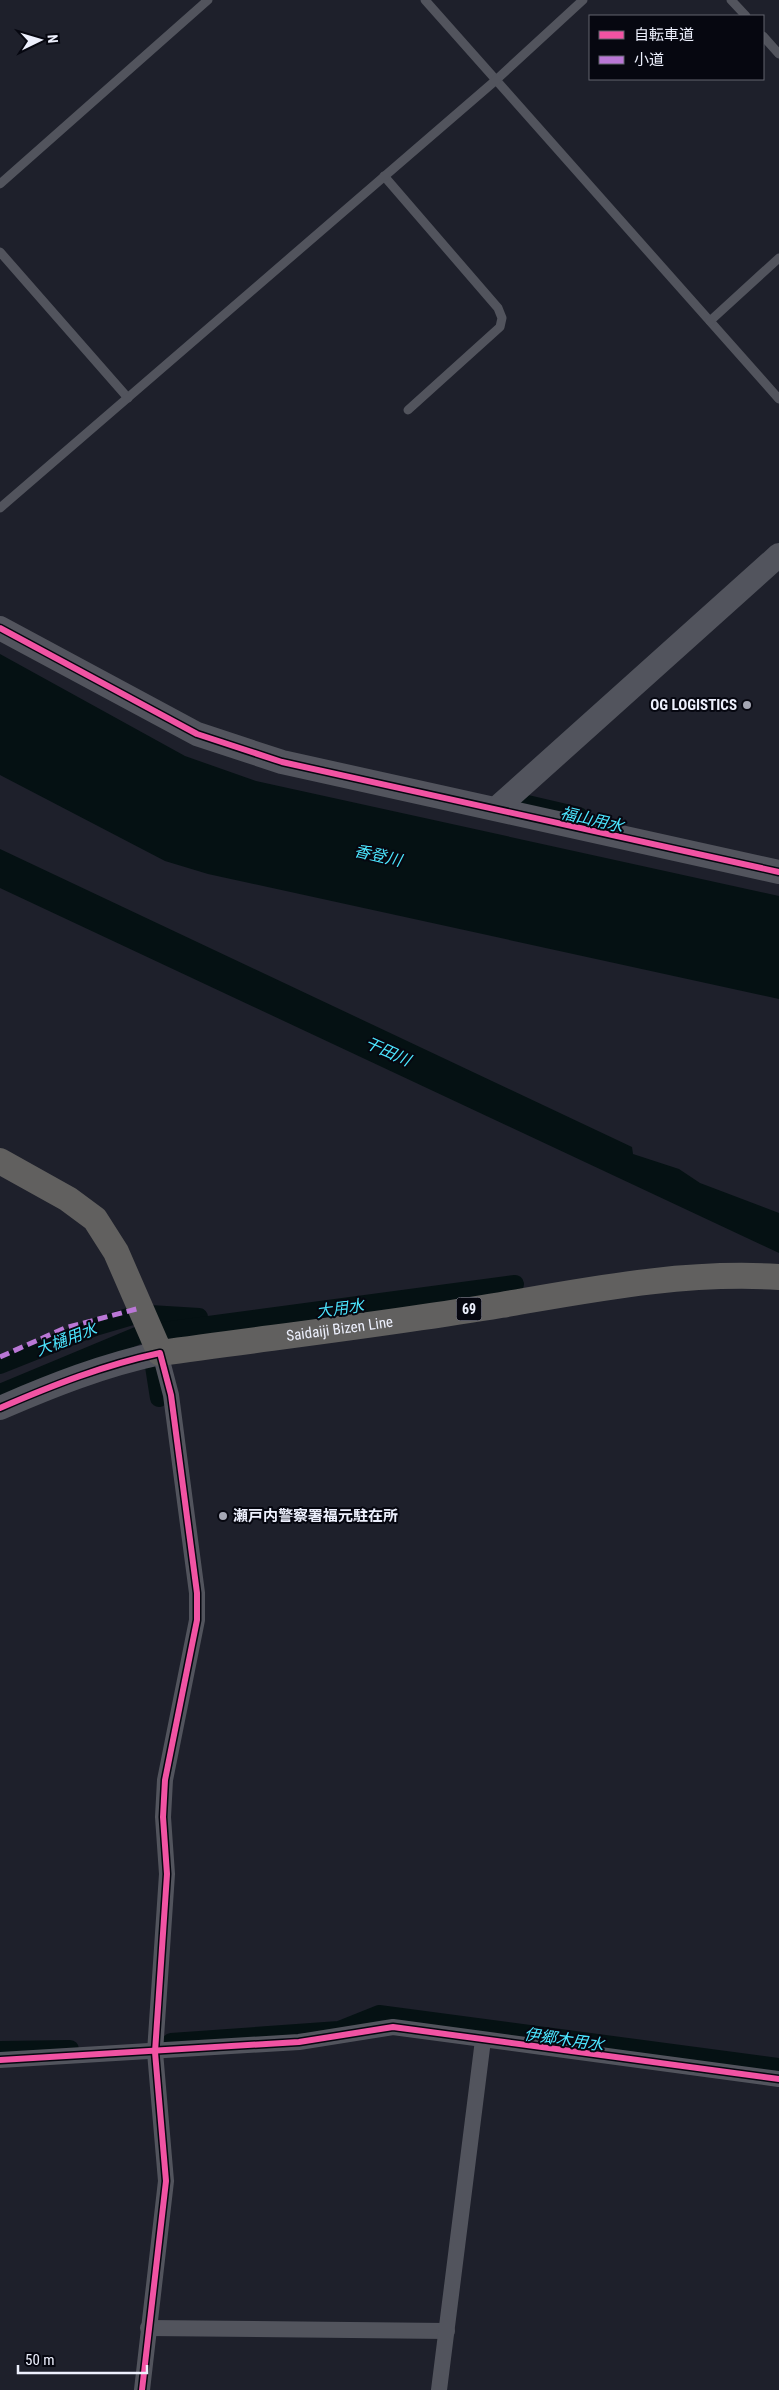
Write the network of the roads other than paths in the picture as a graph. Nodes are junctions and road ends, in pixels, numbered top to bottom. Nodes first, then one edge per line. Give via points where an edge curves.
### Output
1 (208, 0) edge
2 (425, 0) edge
3 (583, 0) edge
4 (731, 0) edge
5 (745, 15) edge
6 (764, 37) edge
7 (779, 54) edge
8 (496, 80) junction
9 (384, 176) junction
10 (0, 184) edge
11 (0, 252) edge
12 (779, 258) edge
13 (710, 321) junction
14 (128, 398) junction
15 (779, 399) edge
16 (408, 410) dead end
17 (0, 508) edge
18 (779, 555) edge
19 (0, 628) edge
20 (497, 808) junction
21 (779, 872) edge
22 (0, 1161) edge
23 (779, 1277) edge
24 (160, 1353) junction
25 (0, 1408) edge
26 (483, 2040) junction
27 (155, 2052) junction
28 (0, 2060) edge
29 (779, 2079) edge
30 (148, 2328) junction
31 (447, 2331) junction
32 (142, 2390) edge
33 (439, 2390) edge

1 - 10 lane
2 - 8 lane
3 - 8 lane
4 - 5 lane
6 - 7 lane
8 - 9 lane
8 - 13 lane
9 - 14 lane
9 - 16 lane via 498,308 502,318 500,327
11 - 14 lane
12 - 13 lane
13 - 15 lane
14 - 17 lane
18 - 20 street
19 - 20 street via 197,734 282,762
20 - 21 street
22 - 24 main road via 68,1199 95,1219 116,1252
23 - 24 main road, Saidaiji Bizen Line / 69 via 736,1274 635,1282 500,1305
24 - 25 street via 83,1373
24 - 27 street via 170,1396 197,1611 164,1780 167,1874
26 - 27 street via 393,2028 298,2042
26 - 29 street
26 - 31 street
27 - 28 street
27 - 30 street via 166,2181
30 - 31 street
30 - 32 street
31 - 33 street

